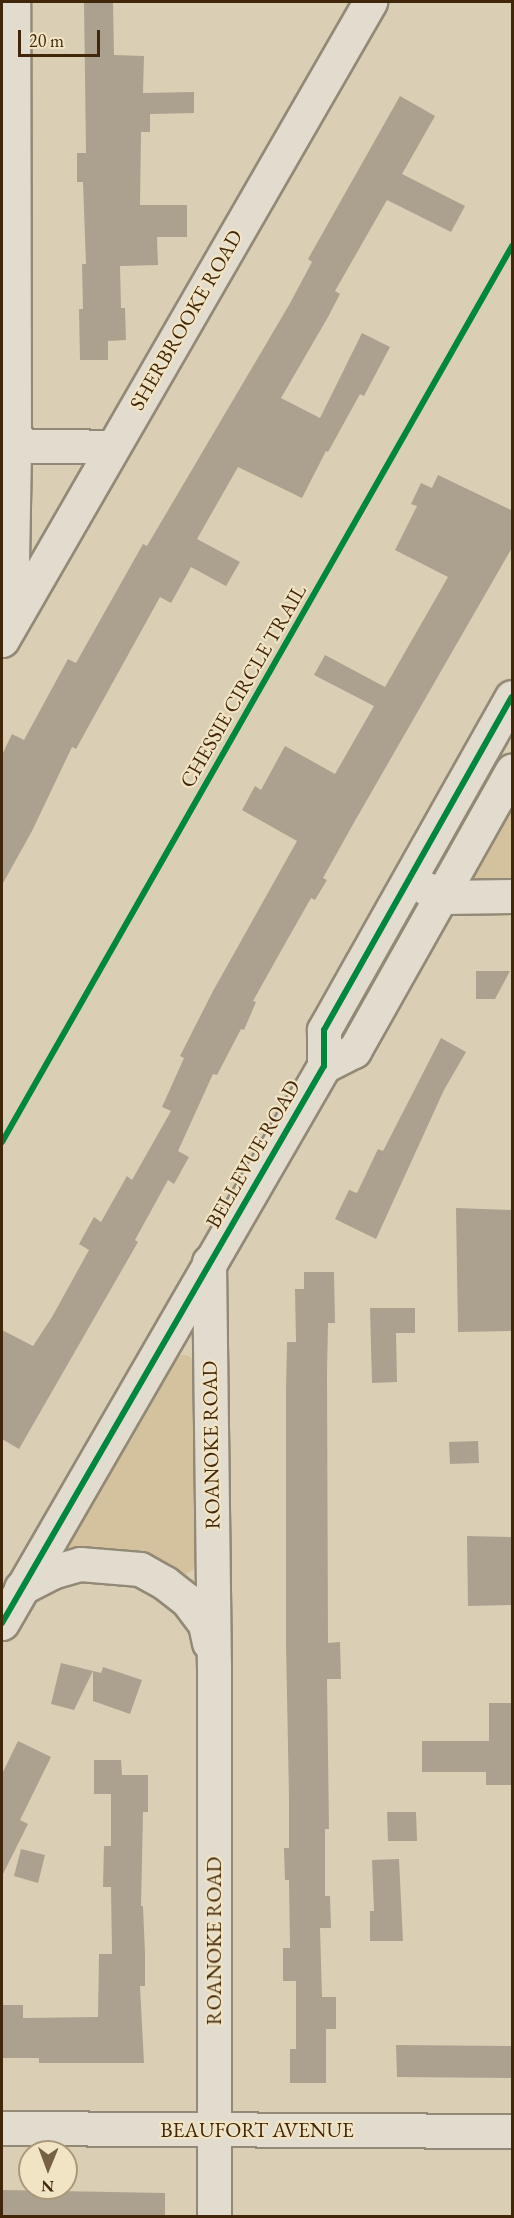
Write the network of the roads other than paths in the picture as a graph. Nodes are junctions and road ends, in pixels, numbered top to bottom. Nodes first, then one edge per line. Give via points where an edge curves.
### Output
1 (13, 2) edge
2 (369, 4) edge
3 (8, 445) edge
4 (112, 447) junction
5 (6, 632) edge
6 (513, 697) edge
7 (513, 771) edge
8 (410, 879) junction
9 (513, 896) edge
10 (443, 897) junction
11 (324, 1066) junction
12 (209, 1262) junction
13 (21, 1588) junction
14 (2, 1623) edge
15 (214, 1665) junction
16 (2, 2128) edge
17 (215, 2130) junction
18 (513, 2131) edge
19 (214, 2217) edge

1 - 3 street
2 - 4 street, SHERBROOKE ROAD
3 - 4 street
3 - 5 street
4 - 5 street, SHERBROOKE ROAD
6 - 8 street, BELLEVUE ROAD
7 - 10 street, BELLEVUE ROAD
8 - 10 street
8 - 11 street, BELLEVUE ROAD via 324,1030
9 - 10 street
10 - 11 street, BELLEVUE ROAD via 354,1051
11 - 12 street, BELLEVUE ROAD
12 - 13 street, BELLEVUE ROAD
12 - 15 street, ROANOKE ROAD
13 - 14 street, BELLEVUE ROAD
13 - 15 street, ROANOKE ROAD via 52,1572 80,1564 140,1569 187,1600 205,1624
15 - 17 street, ROANOKE ROAD
16 - 17 street, BEAUFORT AVENUE
17 - 18 street, BEAUFORT AVENUE
17 - 19 street, ROANOKE ROAD

